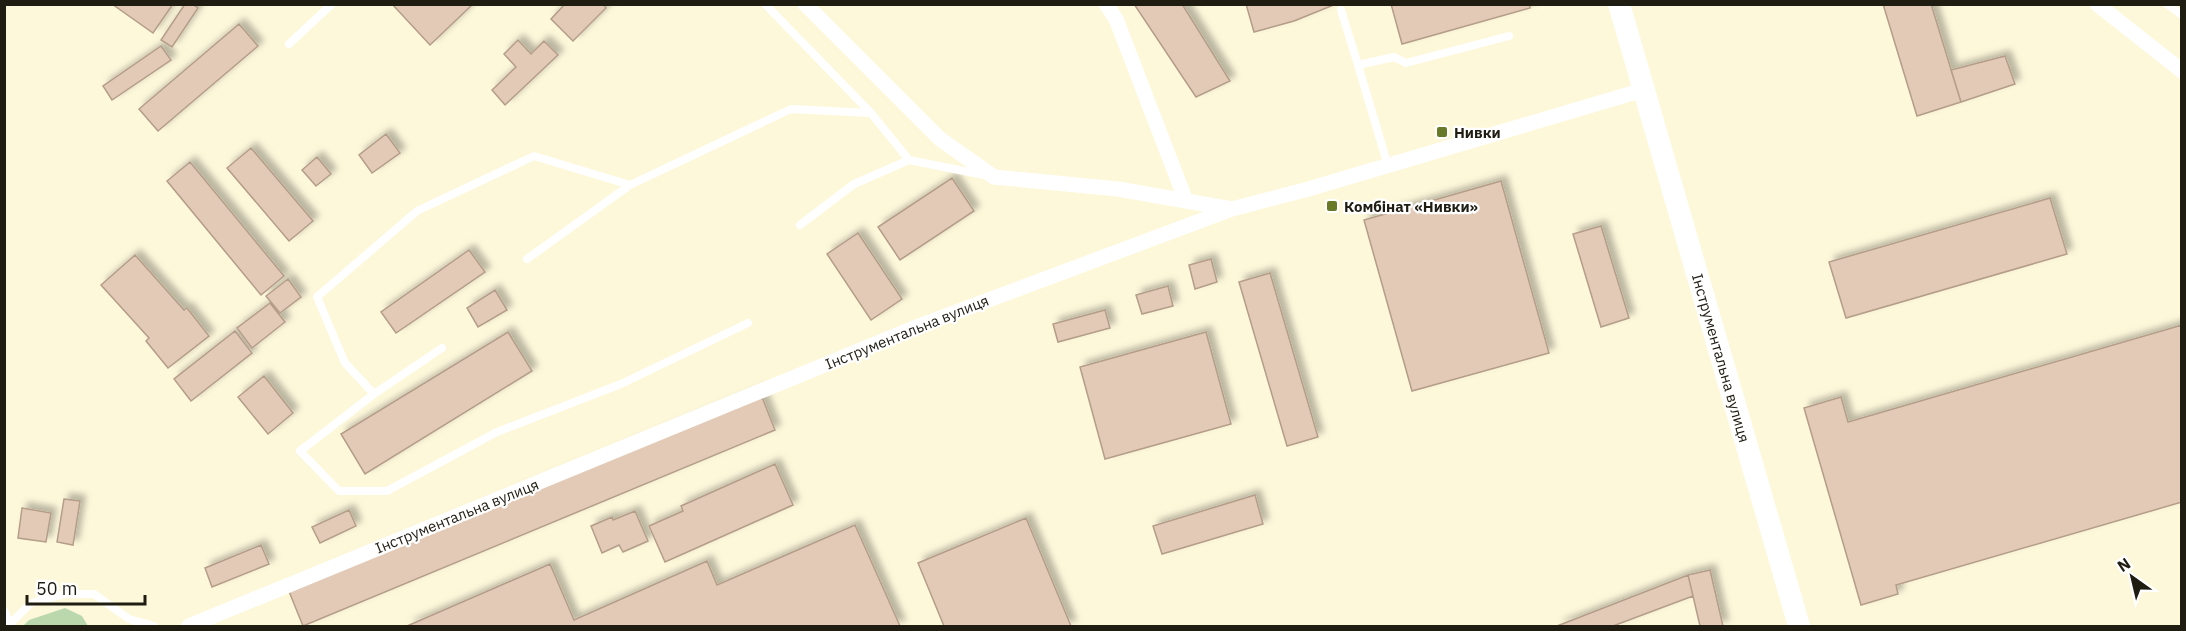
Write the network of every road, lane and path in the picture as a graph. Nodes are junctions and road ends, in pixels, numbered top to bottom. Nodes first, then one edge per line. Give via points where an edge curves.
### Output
1 (332, 4) edge
2 (765, 4) edge
3 (805, 4) edge
4 (1106, 4) edge
5 (1619, 4) edge
6 (2097, 4) edge
7 (2167, 4) edge
8 (1341, 10) dead end
9 (2181, 15) edge
10 (1509, 36) dead end
11 (290, 44) dead end
12 (1358, 66) junction
13 (2181, 71) edge
14 (1643, 90) junction
15 (871, 113) junction
16 (909, 160) junction
17 (1388, 166) junction
18 (993, 177) junction
19 (630, 185) junction
20 (1185, 201) junction
21 (1232, 209) junction
22 (800, 225) dead end
23 (527, 260) dead end
24 (748, 323) dead end
25 (442, 348) dead end
26 (374, 394) junction
27 (4, 611) edge
28 (8, 625) edge
29 (154, 627) edge
30 (189, 627) edge
31 (1799, 627) edge

1 - 11 lane
2 - 15 lane
3 - 18 street via 940,139
4 - 20 street via 1116,19
5 - 14 street, Інструментальна вулиця
6 - 13 street
7 - 9 lane
8 - 12 lane
10 - 12 lane via 1406,63 1394,57
12 - 17 lane
14 - 17 street, Інструментальна вулиця
14 - 31 street, Інструментальна вулиця
15 - 16 lane
15 - 19 lane via 791,109
16 - 18 lane
16 - 22 lane via 854,184
17 - 21 street, Інструментальна вулиця
18 - 20 street via 1118,189
19 - 23 lane
19 - 26 lane via 534,156 417,211 317,297 345,363
20 - 21 street
21 - 30 street, Інструментальна вулиця via 919,326
24 - 26 lane via 621,384 497,432 387,491 339,491 300,452
25 - 26 lane
27 - 28 lane
28 - 29 lane via 31,603 64,594 94,594 129,619

